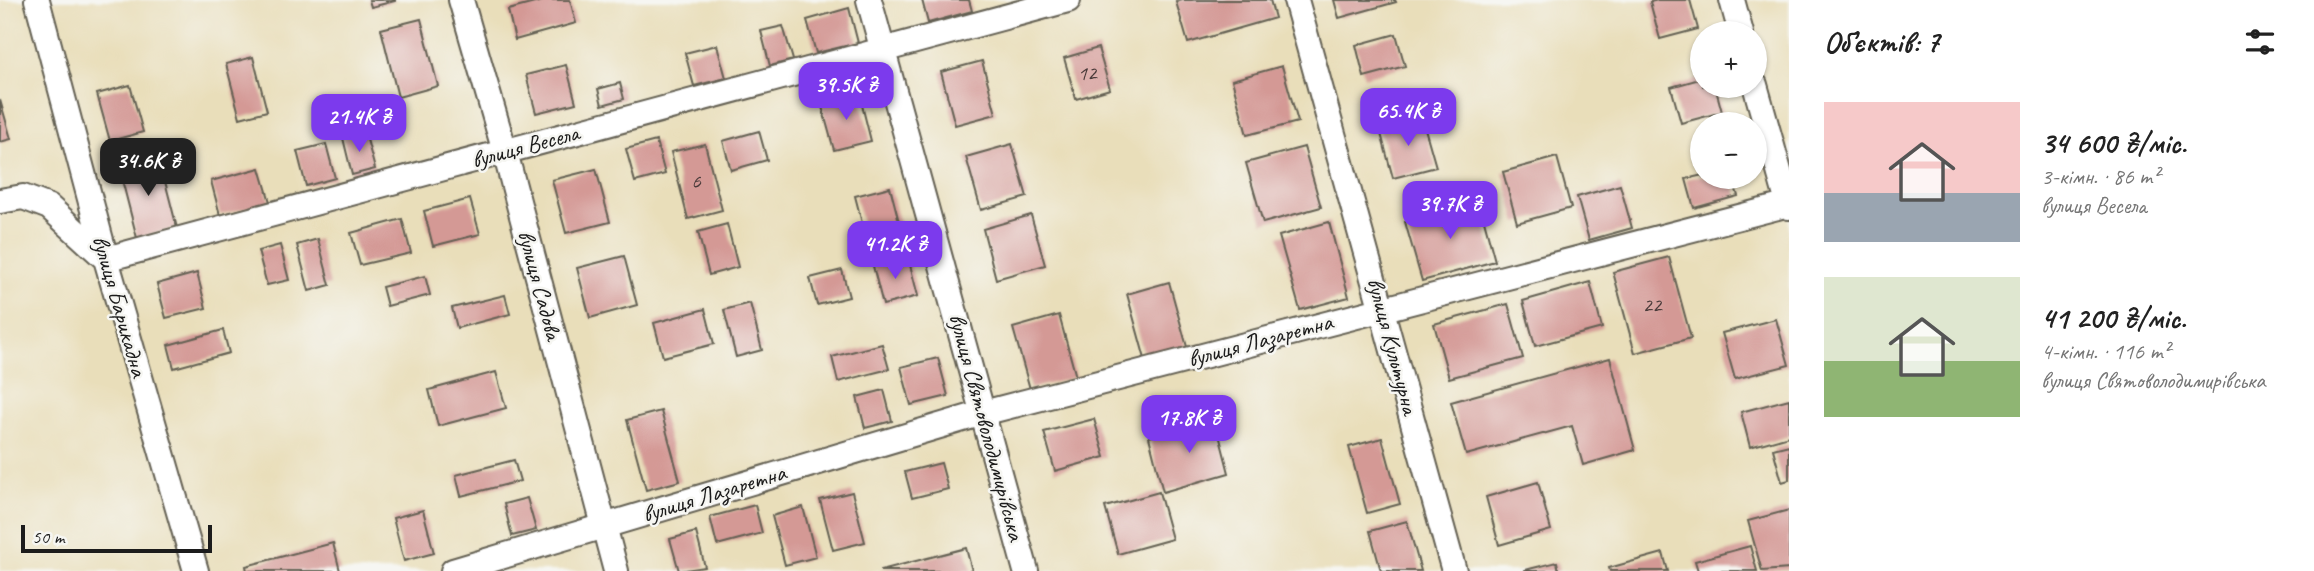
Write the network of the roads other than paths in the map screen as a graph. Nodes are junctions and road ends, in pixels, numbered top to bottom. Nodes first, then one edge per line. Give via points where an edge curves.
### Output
1 (37, 0) edge
2 (461, 0) edge
3 (869, 0) edge
4 (1068, 0) edge
5 (1296, 0) edge
6 (1732, 0) edge
7 (1738, 21) edge
8 (883, 50) junction
9 (1759, 98) edge
10 (505, 152) junction
11 (0, 201) edge
12 (1789, 205) edge
13 (106, 259) junction
14 (1383, 308) junction
15 (983, 413) junction
16 (604, 526) junction
17 (196, 571) edge
18 (453, 571) edge
19 (616, 571) edge
20 (1026, 571) edge
21 (1454, 571) edge

1 - 13 street, вулиця Барикадна
2 - 10 street, вулиця Садова
3 - 8 street, вулиця Святоволодимирівська
4 - 8 street, вулиця Весела
5 - 14 street, вулиця Культурна
6 - 7 street
8 - 10 street, вулиця Весела
8 - 15 street, вулиця Святоволодимирівська
9 - 12 street
10 - 13 street, вулиця Весела
10 - 16 street, вулиця Садова
11 - 13 street via 23,197 49,207
12 - 14 street, вулиця Лазаретна
13 - 17 street, вулиця Барикадна
14 - 15 street, вулиця Лазаретна
14 - 21 street, вулиця Культурна
15 - 16 street, вулиця Лазаретна
15 - 20 street, вулиця Святоволодимирівська
16 - 18 street, вулиця Лазаретна
16 - 19 street, вулиця Садова

